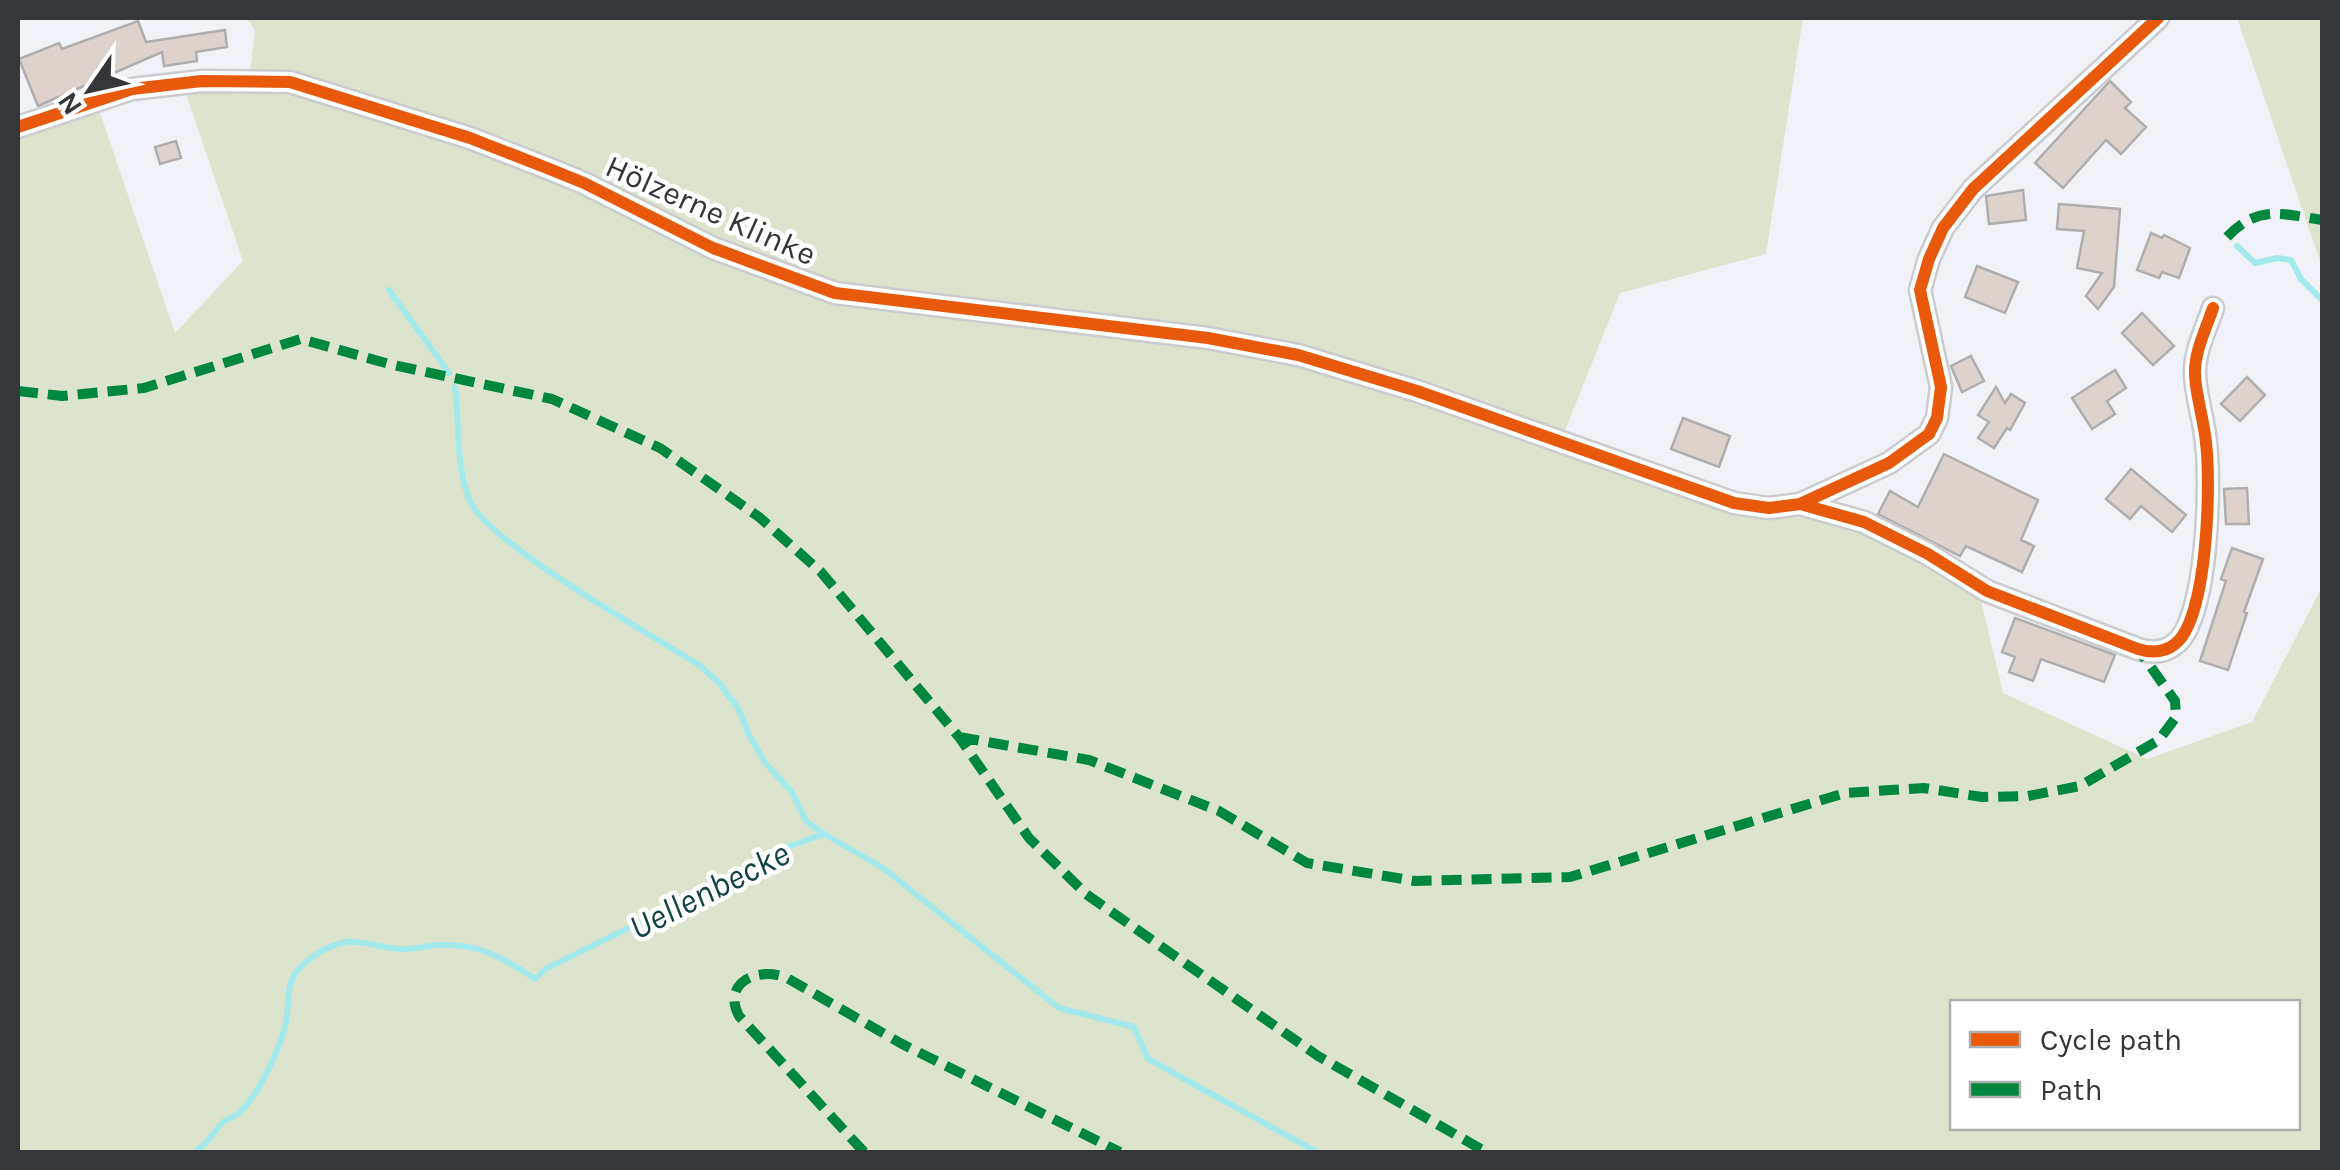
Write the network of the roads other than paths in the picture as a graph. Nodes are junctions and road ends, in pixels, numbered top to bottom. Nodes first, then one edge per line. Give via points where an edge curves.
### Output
1 (2158, 18) edge
2 (18, 127) edge
3 (2213, 308) dead end
4 (1800, 504) junction

1 - 4 street via 1974,189 1944,228 1921,286 1941,387 1928,434 1889,463
2 - 4 street, Hölzerne Klinke via 132,89 202,80 290,82 516,156 713,248 835,293 1298,355 1734,503
3 - 4 street via 2195,374 2208,497 2199,588 2187,628 2169,648 2138,649 1987,591 1864,522

